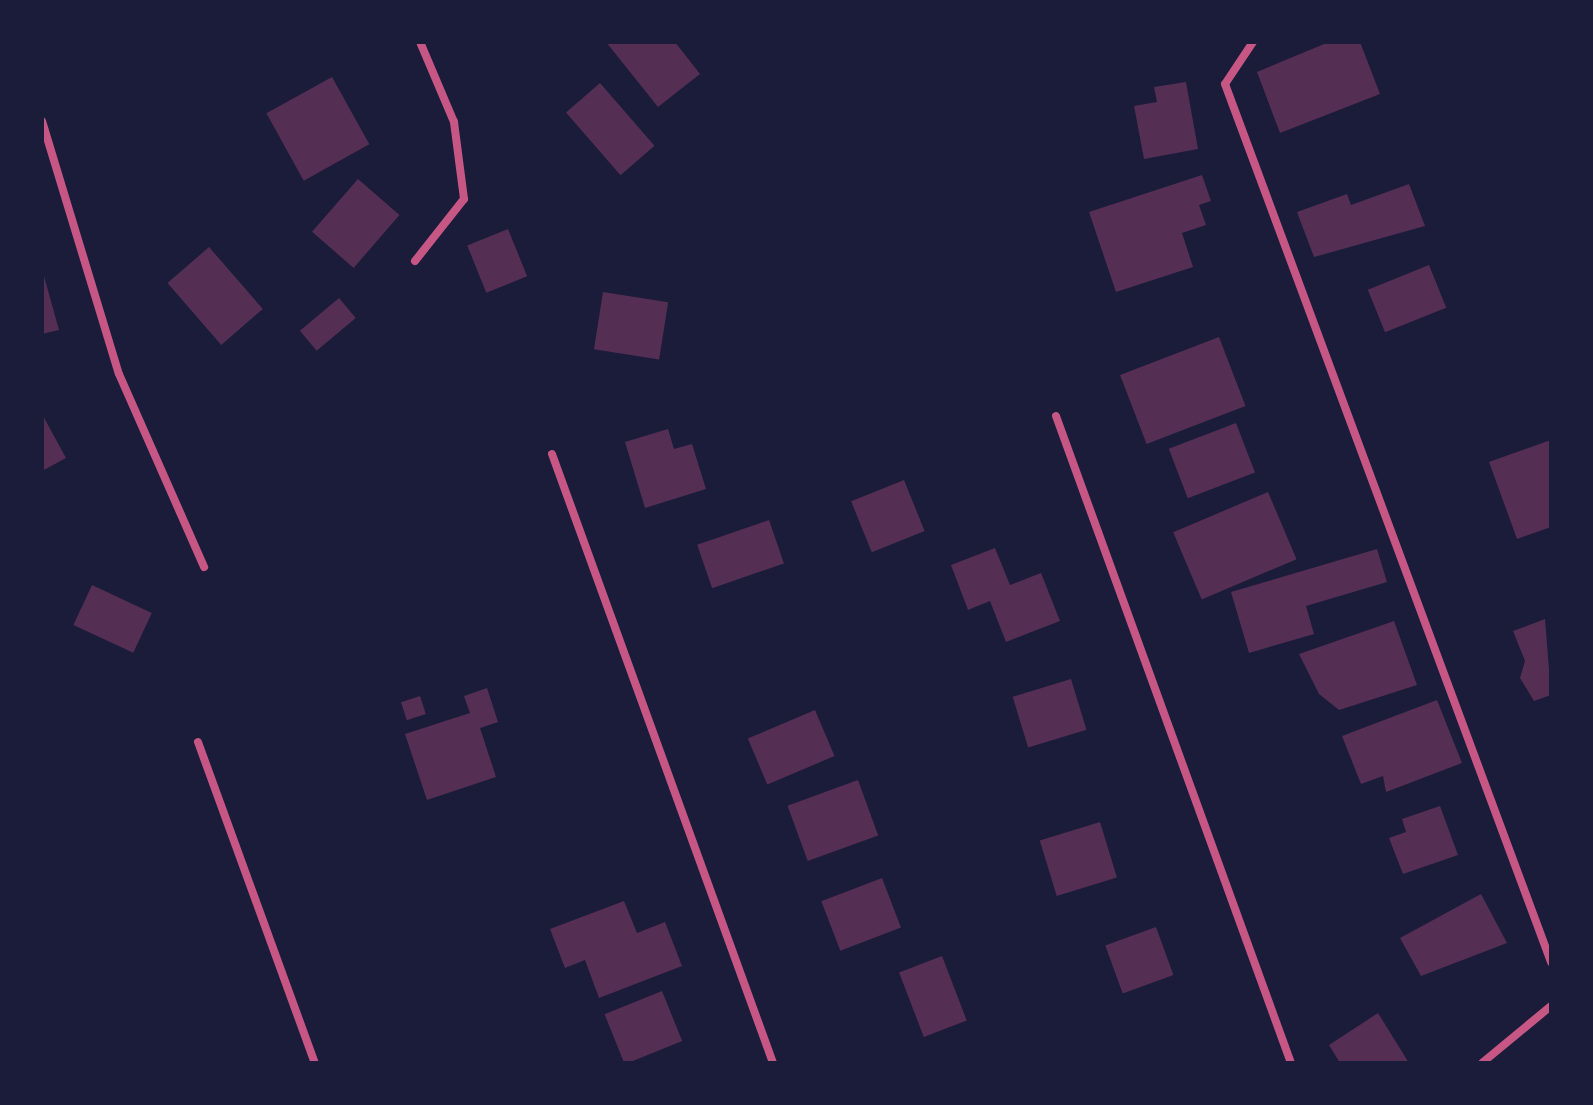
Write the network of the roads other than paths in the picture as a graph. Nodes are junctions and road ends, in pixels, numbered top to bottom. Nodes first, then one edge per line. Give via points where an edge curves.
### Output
1 (420, 42) edge
2 (1253, 42) edge
3 (42, 121) edge
4 (415, 261) dead end
5 (1056, 416) dead end
6 (552, 454) dead end
7 (204, 567) dead end
8 (198, 742) dead end
9 (1551, 962) edge
10 (1551, 1006) edge
11 (315, 1063) edge
12 (773, 1063) edge
13 (1291, 1063) edge
14 (1482, 1063) edge

1 - 4 street via 454,122 464,199
2 - 9 street via 1225,84
3 - 7 street via 119,374
5 - 13 street
6 - 12 street
8 - 11 street
10 - 14 street

